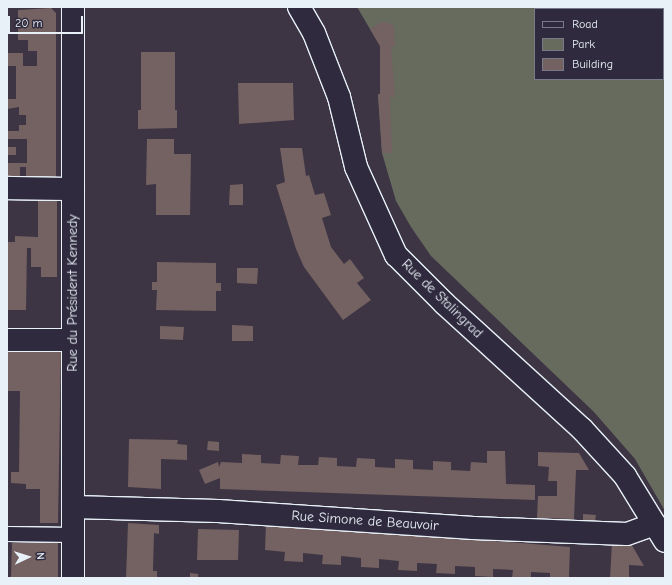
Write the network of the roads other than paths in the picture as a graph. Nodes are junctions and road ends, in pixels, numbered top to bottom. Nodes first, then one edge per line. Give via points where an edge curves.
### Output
1 (74, 7) edge
2 (300, 7) edge
3 (7, 188) edge
4 (73, 189) junction
5 (7, 340) edge
6 (73, 340) junction
7 (73, 507) junction
8 (660, 533) edge
9 (7, 534) edge
10 (73, 535) junction
11 (73, 578) edge

1 - 4 street, Rue du Président Kennedy
2 - 8 street, Rue de Stalingrad via 314,33 339,97 356,167 396,255 445,304 582,429 625,476
3 - 4 street
4 - 6 street, Rue du Président Kennedy
5 - 6 street
6 - 7 street, Rue du Président Kennedy
7 - 8 street, Rue Simone de Beauvoir via 218,511 473,528
7 - 10 street, Rue du Président Kennedy
9 - 10 lane
10 - 11 street, Rue du Président Kennedy

